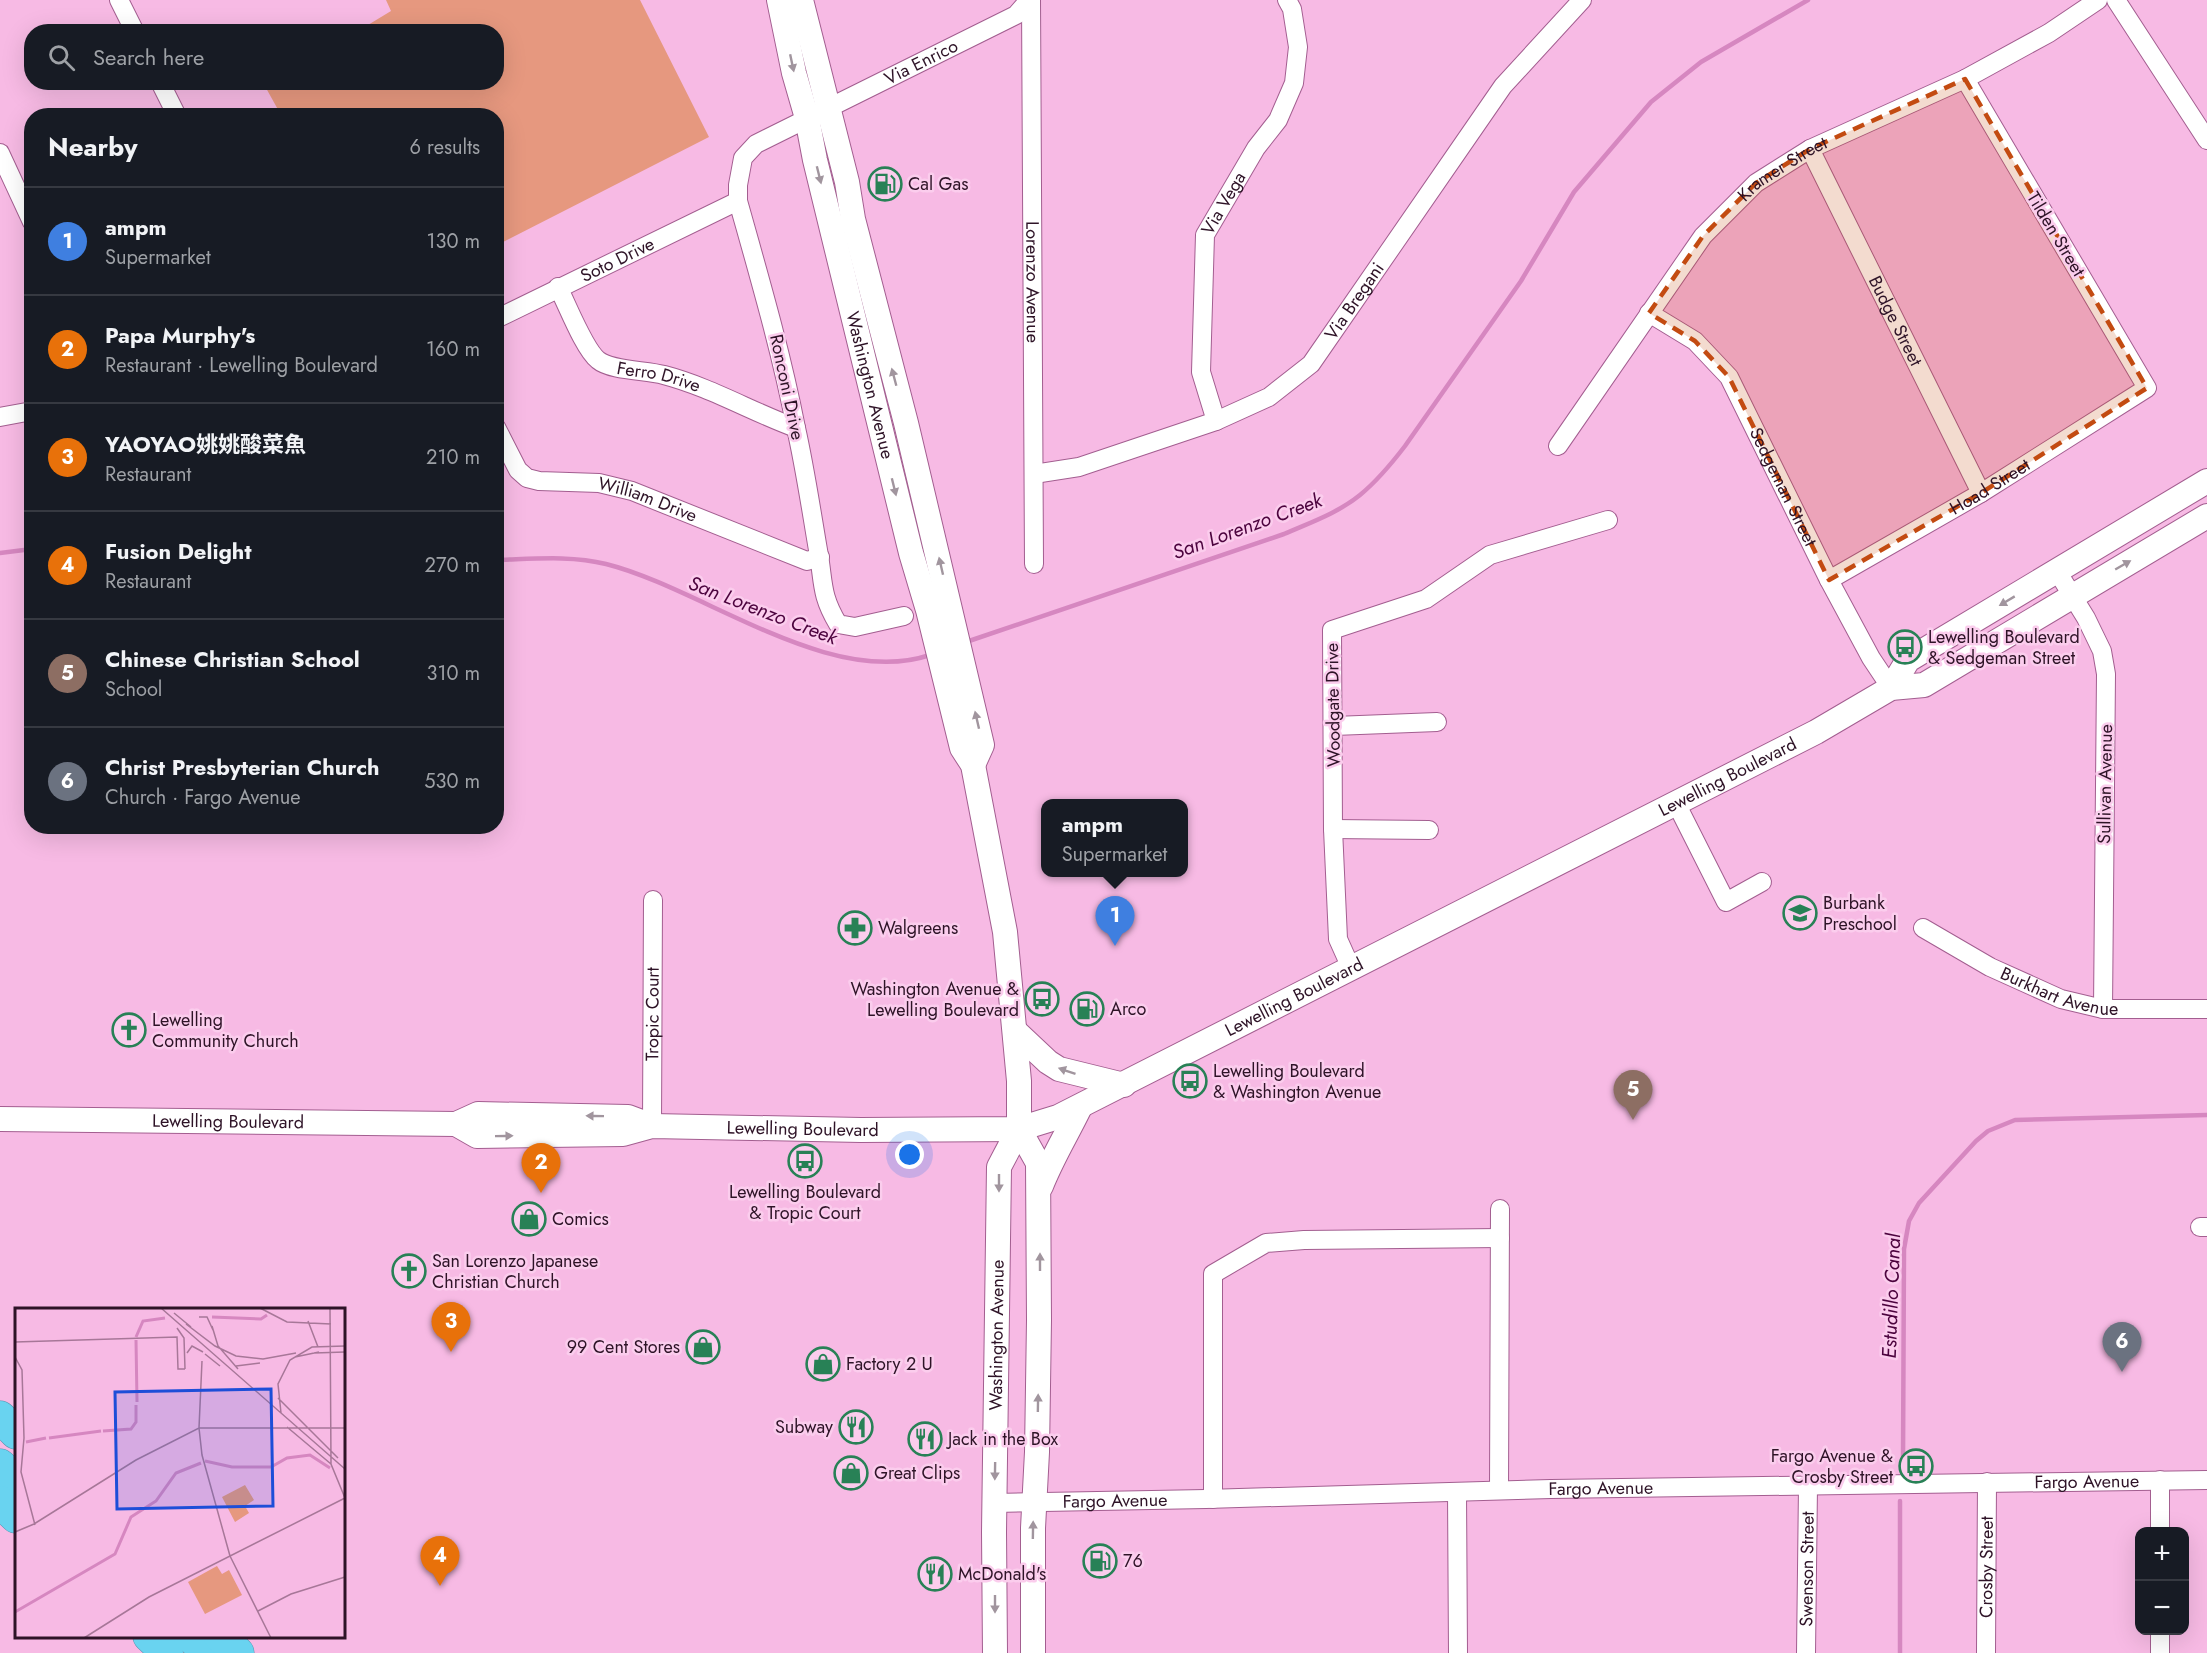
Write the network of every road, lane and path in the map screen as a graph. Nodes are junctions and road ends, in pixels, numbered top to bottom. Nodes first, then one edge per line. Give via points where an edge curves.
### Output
1 (119, 0) edge
2 (778, 0) edge
3 (801, 0) edge
4 (1030, 0) edge
5 (1287, 0) edge
6 (1582, 0) edge
7 (2098, 0) edge
8 (2116, 0) edge
9 (131, 24) edge
10 (1965, 79) junction
11 (164, 90) edge
12 (173, 108) edge
13 (818, 113) junction
14 (2207, 140) edge
15 (1810, 149) junction
16 (0, 153) edge
17 (738, 201) junction
18 (24, 205) edge
19 (558, 287) junction
20 (1649, 313) junction
21 (504, 315) edge
22 (2147, 388) joint
23 (24, 412) edge
24 (0, 417) edge
25 (1216, 421) junction
26 (796, 428) junction
27 (504, 443) edge
28 (1558, 446) dead end
29 (1034, 474) junction
30 (2207, 481) edge
31 (1981, 493) junction
32 (2207, 516) edge
33 (1608, 520) dead end
34 (820, 557) junction
35 (1034, 564) dead end
36 (2057, 571) junction
37 (1829, 580) junction
38 (2072, 595) junction
39 (904, 616) dead end
40 (1891, 688) junction
41 (1437, 722) dead end
42 (1334, 726) junction
43 (1676, 803) junction
44 (1333, 829) junction
45 (1429, 830) dead end
46 (1762, 882) dead end
47 (653, 900) dead end
48 (1923, 928) dead end
49 (1351, 968) junction
50 (2103, 1009) junction
51 (2207, 1009) edge
52 (1015, 1030) junction
53 (1124, 1085) junction
54 (1080, 1107) junction
55 (0, 1119) edge
56 (652, 1126) junction
57 (1019, 1129) junction
58 (1038, 1194) junction
59 (1500, 1209) dead end
60 (1500, 1238) junction
61 (0, 1417) edge
62 (15, 1432) edge
63 (0, 1440) edge
64 (15, 1453) edge
65 (0, 1465) edge
66 (15, 1479) edge
67 (2160, 1480) junction
68 (2207, 1480) edge
69 (1987, 1482) junction
70 (1808, 1486) junction
71 (1499, 1490) junction
72 (1457, 1492) junction
73 (1213, 1499) junction
74 (0, 1502) edge
75 (995, 1503) junction
76 (1035, 1503) junction
77 (15, 1516) edge
78 (0, 1521) edge
79 (2160, 1527) edge
80 (15, 1532) edge
81 (2160, 1635) edge
82 (151, 1638) edge
83 (198, 1638) edge
84 (223, 1644) edge
85 (168, 1653) edge
86 (995, 1653) edge
87 (1033, 1653) edge
88 (1458, 1653) edge
89 (1806, 1653) edge
90 (1986, 1653) edge
91 (2160, 1653) edge

1 - 9 street
2 -> 13 main road, Washington Avenue via 794,73
3 - 13 main road, Washington Avenue
4 - 13 street, Via Enrico via 1016,15
4 - 29 street, Lorenzo Avenue
5 - 25 street, Via Vega via 1298,47 1294,83 1278,120 1256,148 1205,235 1201,372
6 - 25 street, Via Bregani via 1503,86 1311,364 1269,397
7 - 10 street, Kramer Street via 2049,33
8 - 14 street
10 - 15 street, Kramer Street
10 - 22 street, Tilden Street
11 - 12 street
13 - 17 street, Ronconi Drive via 756,144 744,156
13 - 52 main road, Washington Avenue via 847,182 903,412 943,626 956,677 982,745 973,765 1005,932
15 - 20 street, Kramer Street via 1756,183 1703,236
15 - 31 street, Budge Street
16 - 18 street
17 - 19 street, Soto Drive
17 - 26 street, Ronconi Drive via 775,332
19 - 21 street, Soto Drive
19 - 26 street, Ferro Drive via 589,348 606,365 676,378
20 - 28 street, Kramer Street
20 - 37 street, Sedgeman Street via 1695,341 1729,377
22 - 31 street, Hoad Street
23 - 24 street
25 - 29 street, Via Bregani via 1079,467
26 - 34 street, Ronconi Drive
27 - 34 street, William Drive via 518,470 527,478 539,482 599,483 632,491 807,561
29 - 35 street, Lorenzo Avenue
30 - 36 main road, Lewelling Boulevard
31 - 37 street, Hoad Street
38 -> 32 main road, Lewelling Boulevard
33 - 42 street, Woodgate Drive via 1490,555 1426,599 1332,630
34 - 39 street, Ronconi Drive via 827,607 838,624 855,627
36 - 38 street, Sullivan Avenue
36 -> 40 main road, Lewelling Boulevard via 1908,660
37 - 40 street, Sedgeman Street
38 - 40 main road, Lewelling Boulevard via 1924,685
38 - 50 street, Sullivan Avenue via 2102,651 2106,674
40 - 43 main road, Lewelling Boulevard via 1816,732
41 - 42 street
42 - 44 street, Woodgate Drive
43 - 46 street via 1726,902
43 - 49 main road, Lewelling Boulevard
44 - 45 street
44 - 49 street, Woodgate Drive via 1338,939
47 - 56 street, Tropic Court
48 - 50 street, Burkhart Avenue via 1990,967 2061,999
49 - 53 main road, Lewelling Boulevard
50 - 51 street, Burkhart Avenue
53 -> 52 main road via 1059,1069
52 - 57 main road, Washington Avenue
53 - 54 main road, Lewelling Boulevard
54 - 57 main road, Lewelling Boulevard
54 - 58 main road
55 - 56 main road, Lewelling Boulevard via 456,1124 478,1114 627,1117
56 - 57 main road, Lewelling Boulevard
57 - 58 main road, Washington Avenue via 1038,1164
57 -> 75 main road, Washington Avenue via 999,1167
76 -> 58 main road, Washington Avenue
59 - 60 street
60 - 71 street
60 - 73 street via 1266,1243 1213,1274
61 - 62 highway
63 - 64 highway
65 - 66 highway
67 - 68 street, Fargo Avenue
67 - 69 street, Fargo Avenue
67 - 79 street
69 - 70 street, Fargo Avenue
69 - 90 street, Crosby Street
70 - 71 street, Fargo Avenue
70 - 89 street, Swenson Street
71 - 72 street, Fargo Avenue
72 - 73 street, Fargo Avenue
72 - 88 street
73 - 76 street, Fargo Avenue
74 - 77 highway
75 - 76 street, Fargo Avenue
75 -> 86 main road, Washington Avenue
87 -> 76 main road, Washington Avenue
78 - 80 highway
81 - 91 street
82 - 85 highway
83 - 84 highway

